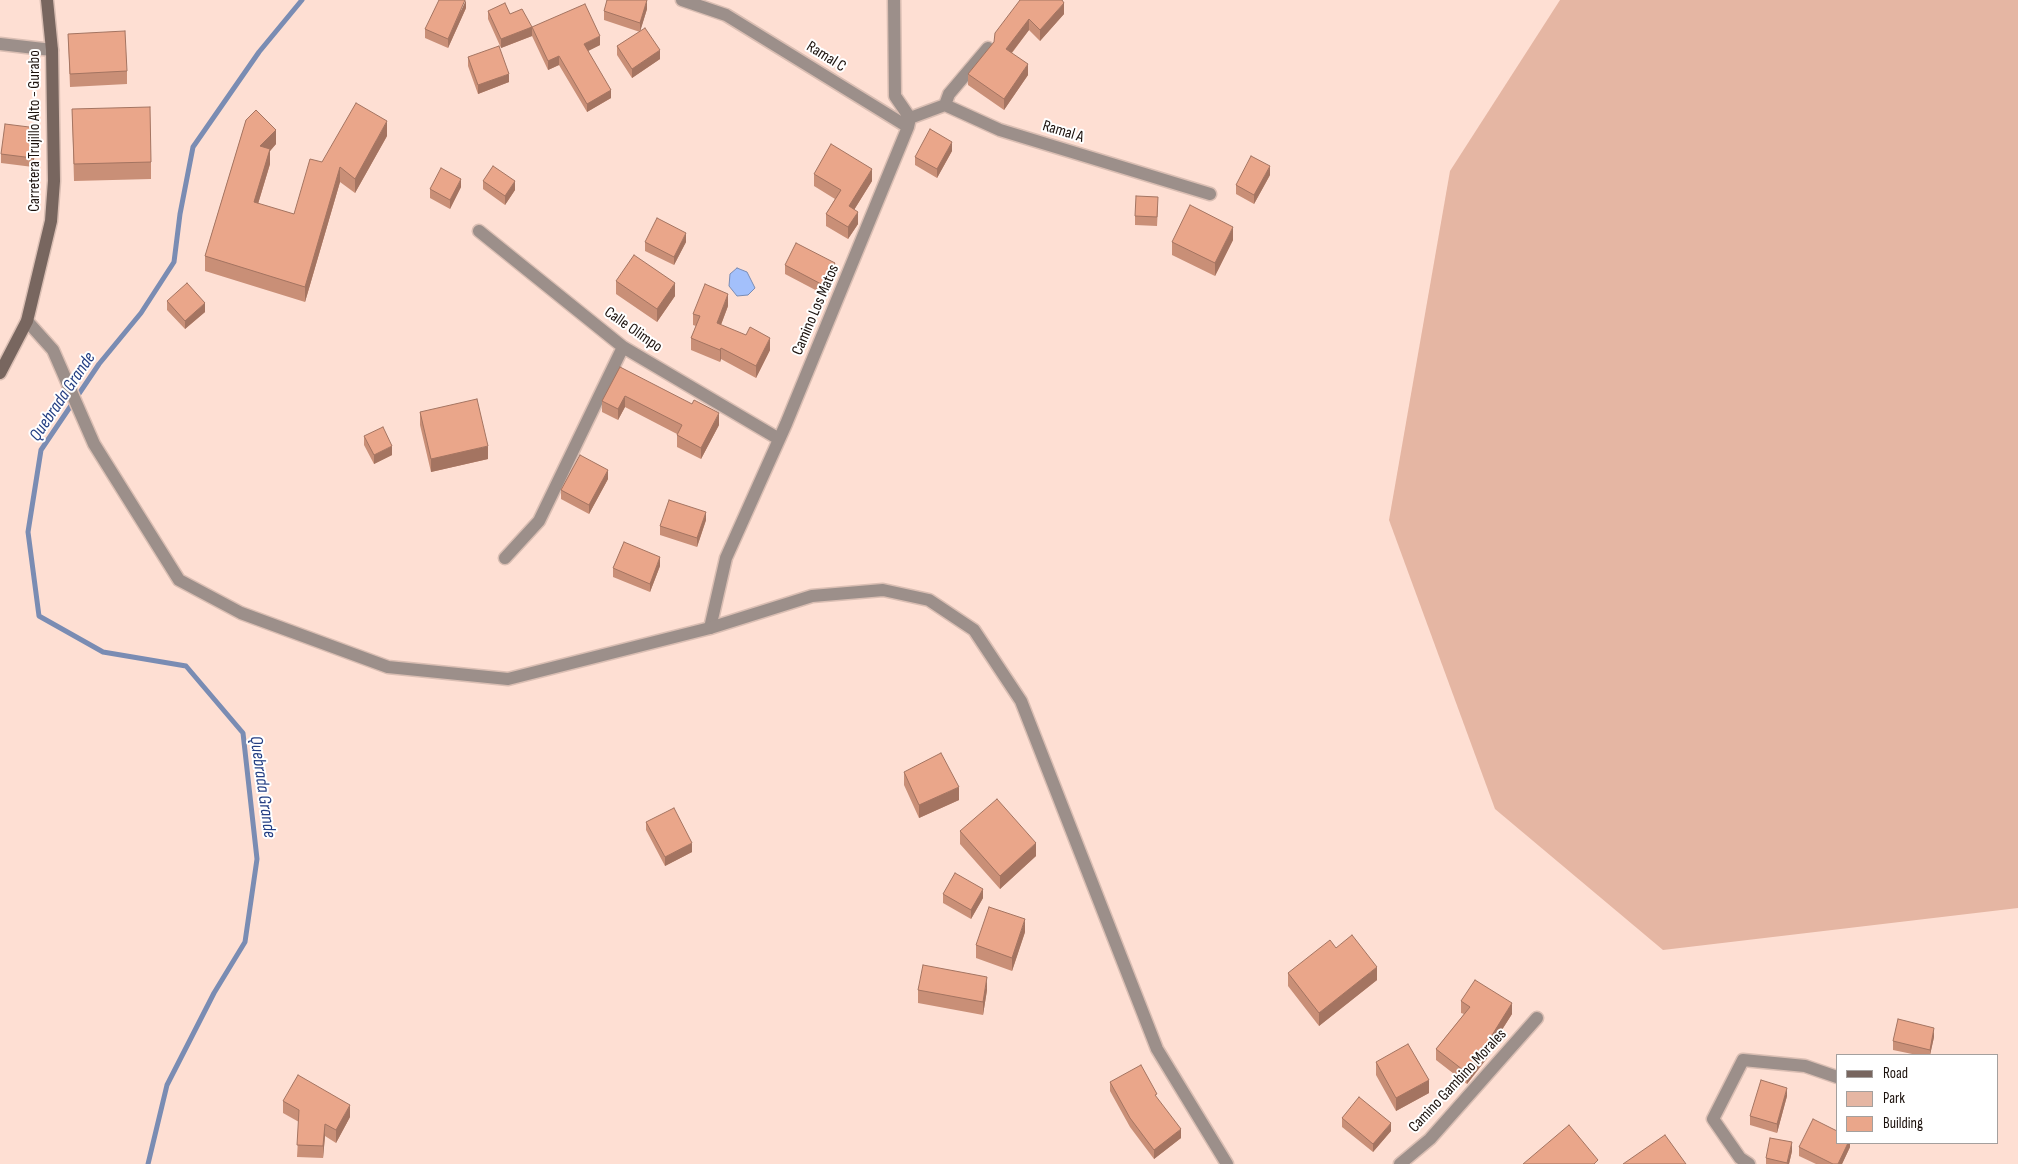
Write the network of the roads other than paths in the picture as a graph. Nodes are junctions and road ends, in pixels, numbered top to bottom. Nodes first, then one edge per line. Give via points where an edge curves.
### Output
1 (47, 0) edge
2 (682, 0) edge
3 (894, 0) edge
4 (0, 44) edge
5 (988, 48) edge
6 (52, 50) junction
7 (945, 105) junction
8 (909, 123) junction
9 (1210, 194) dead end
10 (480, 230) dead end
11 (27, 321) junction
12 (623, 347) junction
13 (0, 374) edge
14 (779, 439) junction
15 (505, 558) dead end
16 (710, 628) junction
17 (1538, 1018) dead end
18 (1836, 1077) edge
19 (1227, 1164) edge
20 (1400, 1164) edge
21 (1749, 1164) edge

1 - 6 main road, Carretera Trujillo Alto - Gurabo
2 - 8 street, Ramal C via 726,15
3 - 8 street via 895,96
4 - 6 street
5 - 7 street via 949,94
6 - 11 main road, Carretera Trujillo Alto - Gurabo via 54,181 44,255
7 - 8 street
7 - 9 street, Ramal A via 1000,130
8 - 14 street, Camino Los Matos
10 - 12 street, Calle Olimpo
11 - 13 main road, Carretera Trujillo Alto - Gurabo
11 - 16 street via 53,350 94,444 179,580 240,613 388,667 508,679
12 - 14 street, Calle Olimpo
12 - 15 street via 539,521
14 - 16 street, Camino Los Matos via 726,558
16 - 19 street via 812,596 883,590 929,600 974,630 1021,701 1158,1050
17 - 20 street, Camino Gambino Morales via 1430,1139
18 - 21 street via 1805,1066 1743,1060 1713,1119 1740,1158

